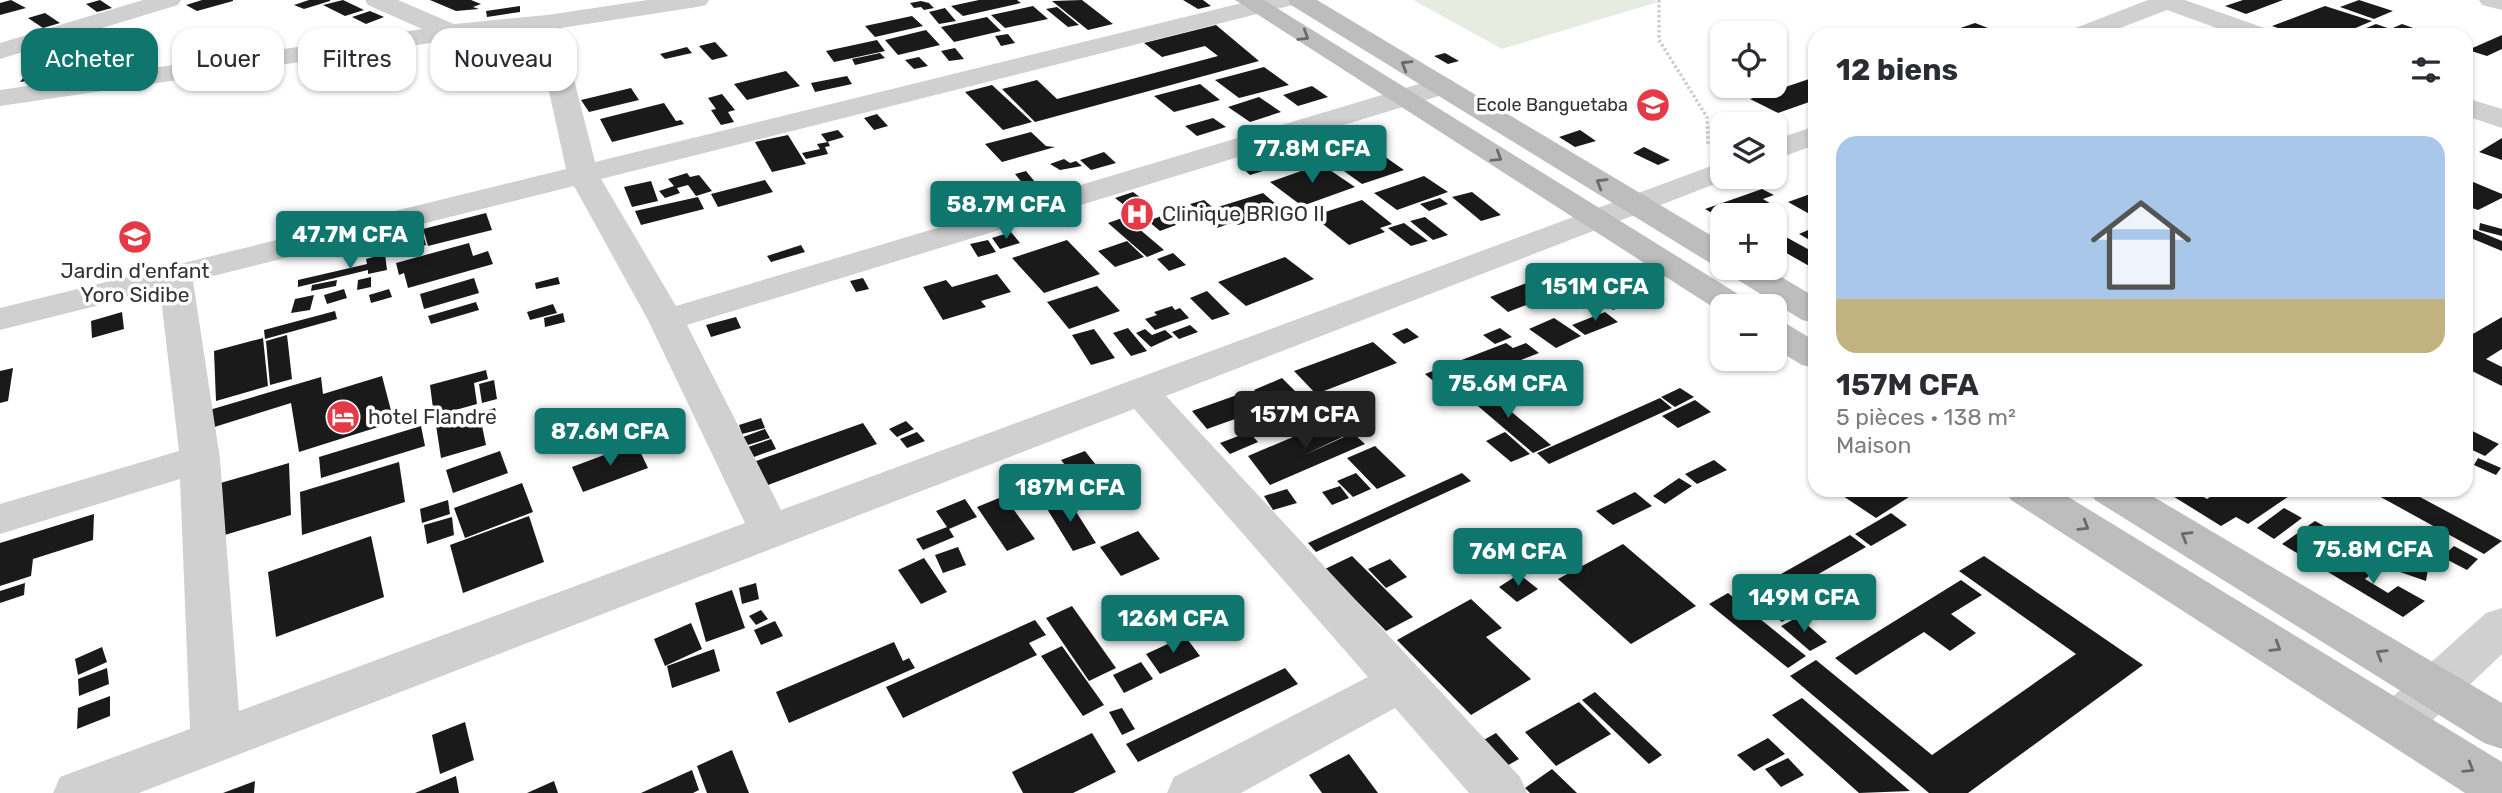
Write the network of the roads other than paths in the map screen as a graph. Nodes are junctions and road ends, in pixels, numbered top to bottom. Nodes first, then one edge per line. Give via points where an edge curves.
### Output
1 (169, 0) edge
2 (377, 0) edge
3 (697, 0) edge
4 (1300, 0) edge
5 (2491, 0) edge
6 (2166, 1) edge
7 (1263, 2) edge
8 (2502, 3) edge
9 (547, 23) junction
10 (442, 28) edge
11 (494, 28) edge
12 (2097, 28) edge
13 (2241, 28) edge
14 (430, 35) edge
15 (0, 51) edge
16 (1442, 86) junction
17 (0, 98) edge
18 (1402, 98) junction
19 (1808, 138) edge
20 (1787, 145) edge
21 (582, 173) junction
22 (1710, 175) edge
23 (1635, 203) junction
24 (1594, 219) junction
25 (1710, 249) edge
26 (175, 276) junction
27 (1762, 280) edge
28 (1715, 294) edge
29 (1808, 308) edge
30 (0, 319) edge
31 (666, 320) junction
32 (1787, 340) edge
33 (1808, 353) edge
34 (1140, 391) junction
35 (200, 459) junction
36 (2037, 497) edge
37 (2122, 497) edge
38 (0, 519) edge
39 (770, 531) junction
40 (2502, 626) edge
41 (1403, 681) junction
42 (2436, 687) junction
43 (2397, 723) junction
44 (2502, 728) edge
45 (216, 741) junction
46 (2502, 789) edge
47 (79, 793) edge
48 (1193, 793) edge
49 (1502, 793) edge

1 - 15 street
2 - 10 street
3 - 9 street
16 -> 4 street
5 - 8 street
6 - 12 street
6 - 13 street
7 -> 18 street
7 - 21 street
9 - 11 street
9 - 21 street
14 - 17 street
16 - 18 street
23 -> 16 street
18 -> 24 street
18 - 31 street
19 - 20 street
21 - 26 street
21 - 31 street
22 - 23 street
23 - 24 street
23 - 25 street
24 - 28 street
24 - 34 street
26 - 30 street
26 - 35 street
27 - 29 street
31 - 39 street
32 - 33 street
34 - 39 street
34 - 41 street
35 - 38 street
35 - 45 street
36 -> 43 street
42 -> 37 street
39 - 45 street
40 - 42 street
41 - 48 street
41 - 49 street
42 - 43 street
42 - 44 street
43 -> 46 street
45 - 47 street

